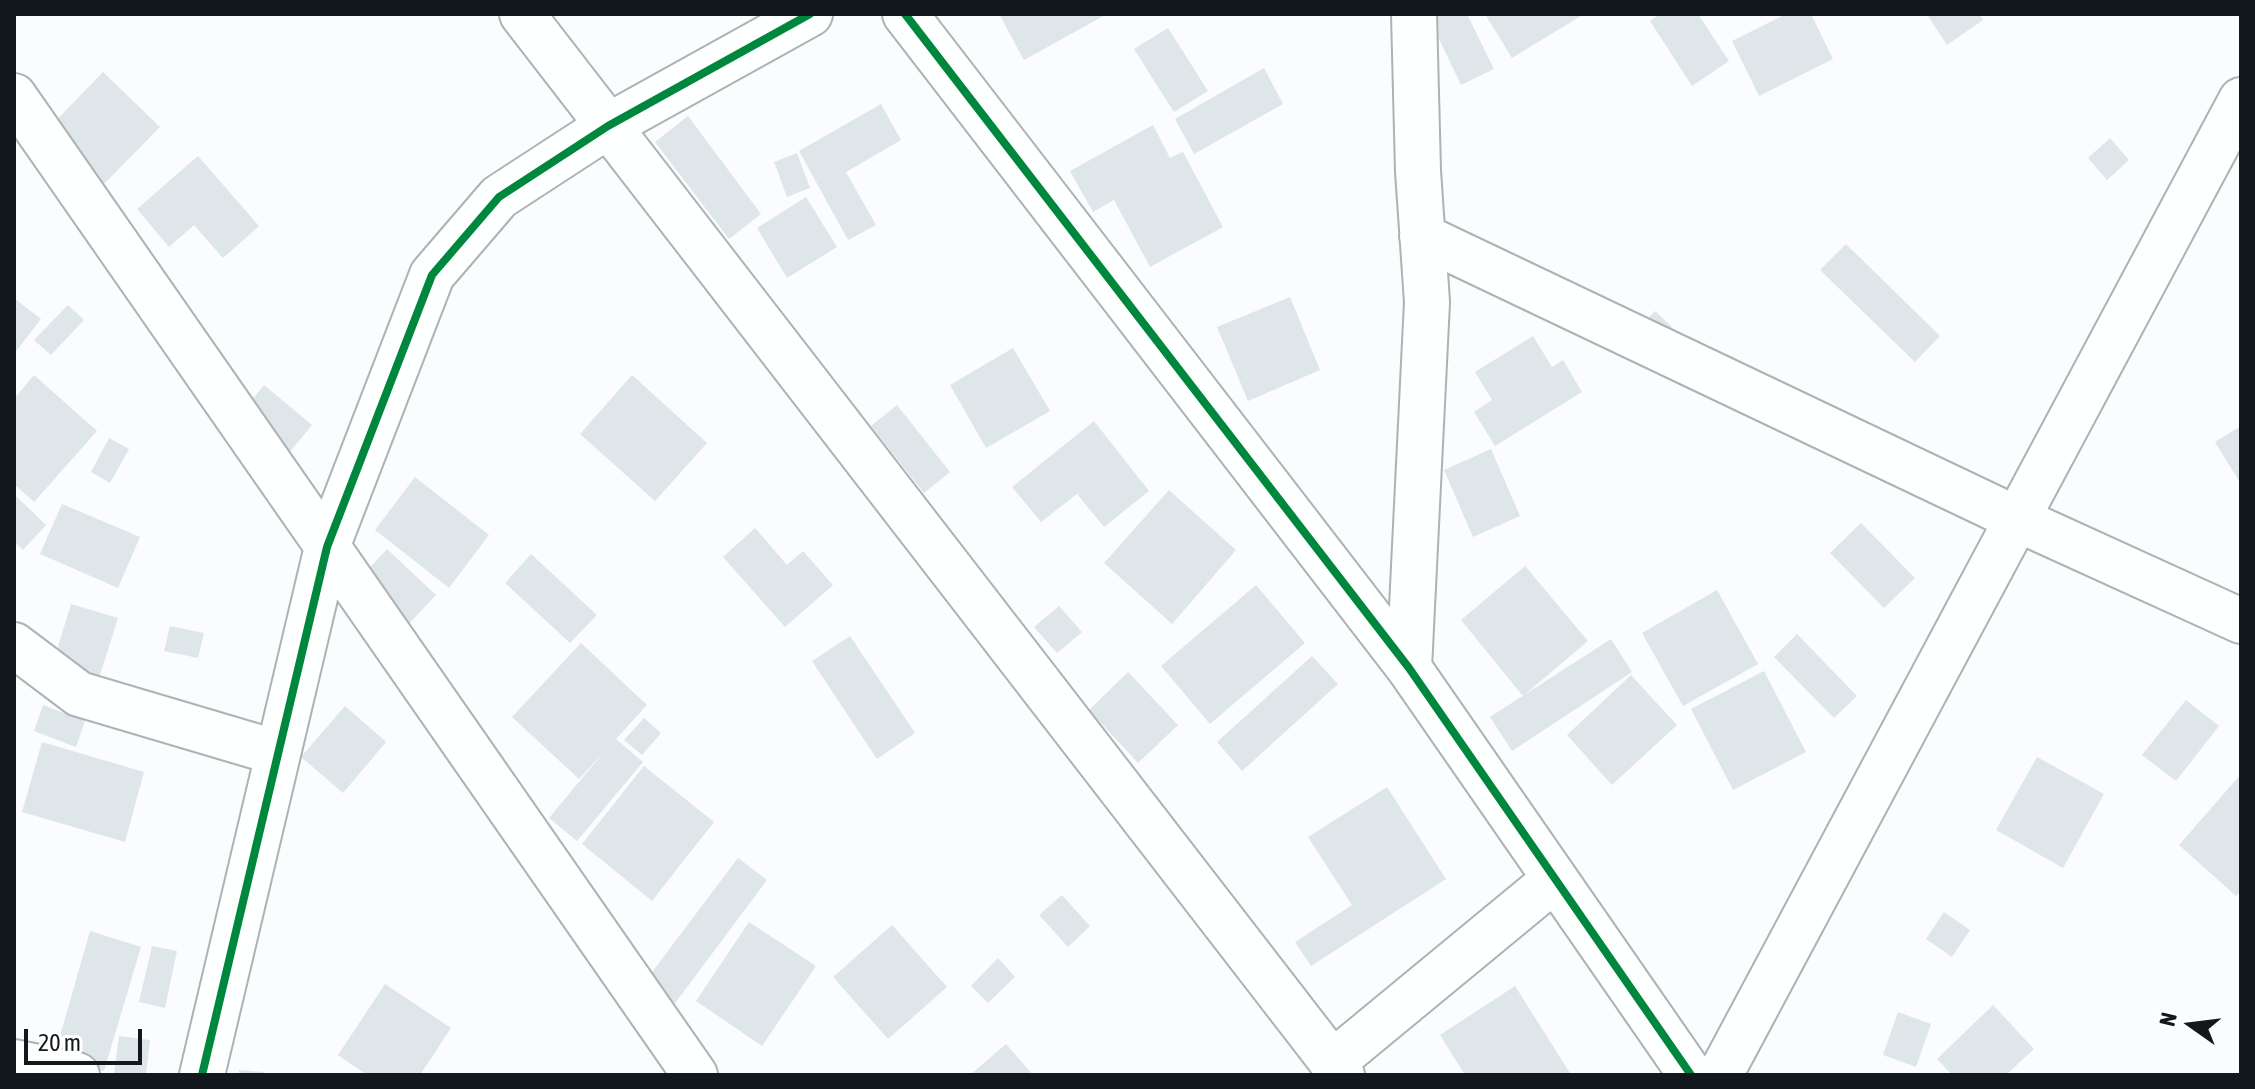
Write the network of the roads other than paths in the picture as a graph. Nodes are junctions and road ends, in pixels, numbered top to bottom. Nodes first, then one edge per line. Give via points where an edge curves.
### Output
1 (522, 14) edge
2 (810, 14) edge
3 (905, 14) edge
4 (1414, 14) edge
5 (14, 96) edge
6 (2241, 100) edge
7 (608, 126) junction
8 (1422, 236) junction
9 (2017, 519) junction
10 (327, 547) junction
11 (2241, 621) edge
12 (14, 645) edge
13 (1409, 668) junction
14 (278, 753) junction
15 (1555, 879) junction
16 (14, 1062) edge
17 (1337, 1069) edge
18 (77, 1075) edge
19 (202, 1075) edge
20 (695, 1075) edge
21 (1691, 1075) edge
22 (1720, 1075) edge

1 - 7 street
2 - 7 street
3 - 13 street
4 - 8 street
5 - 10 street
6 - 9 street
7 - 10 street via 499,197 432,275
7 - 17 street
8 - 9 street
8 - 13 street via 1427,302
9 - 11 street
9 - 22 street
10 - 14 street
10 - 20 street
12 - 14 street via 79,694
13 - 15 street
14 - 19 street
15 - 17 street
15 - 21 street
16 - 18 street

